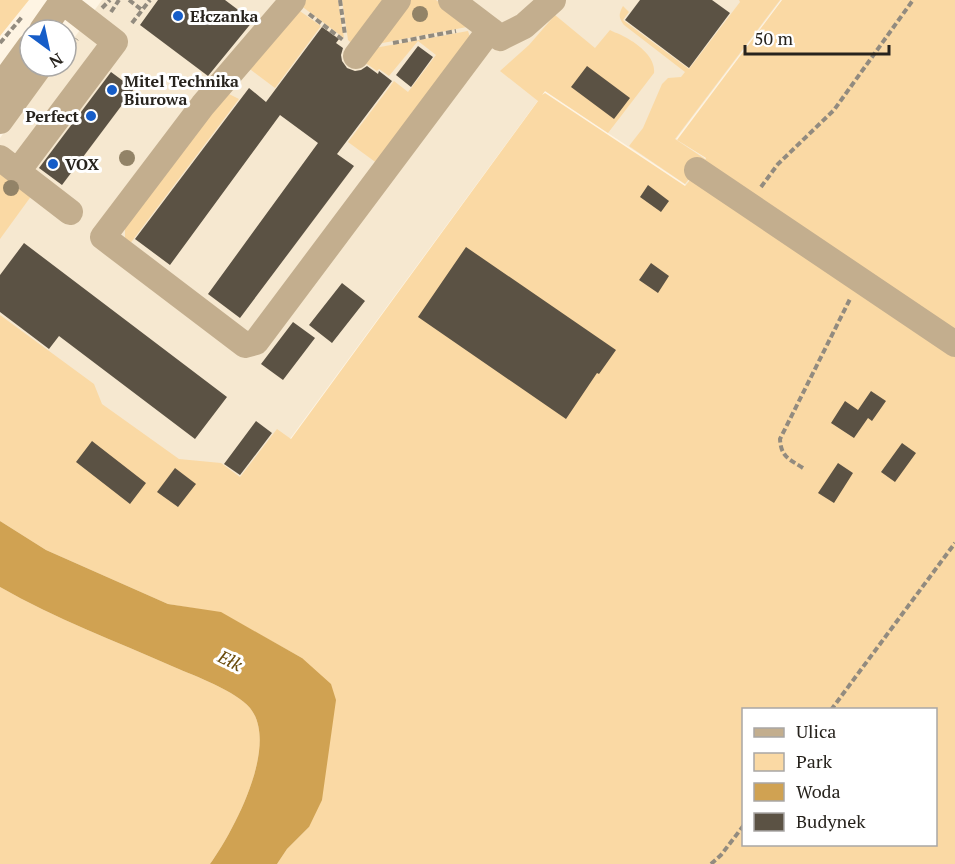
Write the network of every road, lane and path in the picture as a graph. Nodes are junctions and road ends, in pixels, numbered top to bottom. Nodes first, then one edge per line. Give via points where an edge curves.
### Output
1 (129, 0) edge
2 (150, 0) edge
3 (292, 0) edge
4 (340, 0) edge
5 (398, 0) edge
6 (451, 0) edge
7 (553, 0) edge
8 (913, 0) edge
9 (72, 9) edge
10 (142, 10) junction
11 (45, 18) edge
12 (132, 23) dead end
13 (492, 31) junction
14 (18, 32) edge
15 (0, 43) edge
16 (351, 49) joint
17 (18, 62) edge
18 (31, 78) edge
19 (0, 87) edge
20 (0, 121) edge
21 (9, 165) edge
22 (697, 170) dead end
23 (750, 206) junction
24 (70, 212) dead end
25 (859, 280) junction
26 (955, 344) edge
27 (802, 468) dead end
28 (955, 543) edge
29 (832, 708) edge
30 (742, 828) edge
31 (711, 864) edge

1 - 10 path
2 - 10 path
3 - 13 street via 203,105 103,237 245,345 256,342
4 - 16 path
5 - 16 street
6 - 13 street
7 - 13 street via 524,26 500,38
8 - 23 path via 834,110 778,164
9 - 11 street
9 - 21 street via 115,42
10 - 12 path
14 - 15 path
17 - 19 street
18 - 20 street
21 - 24 street
22 - 23 street
23 - 25 street
25 - 26 street
25 - 27 path via 780,439 785,456
28 - 29 path
30 - 31 path

